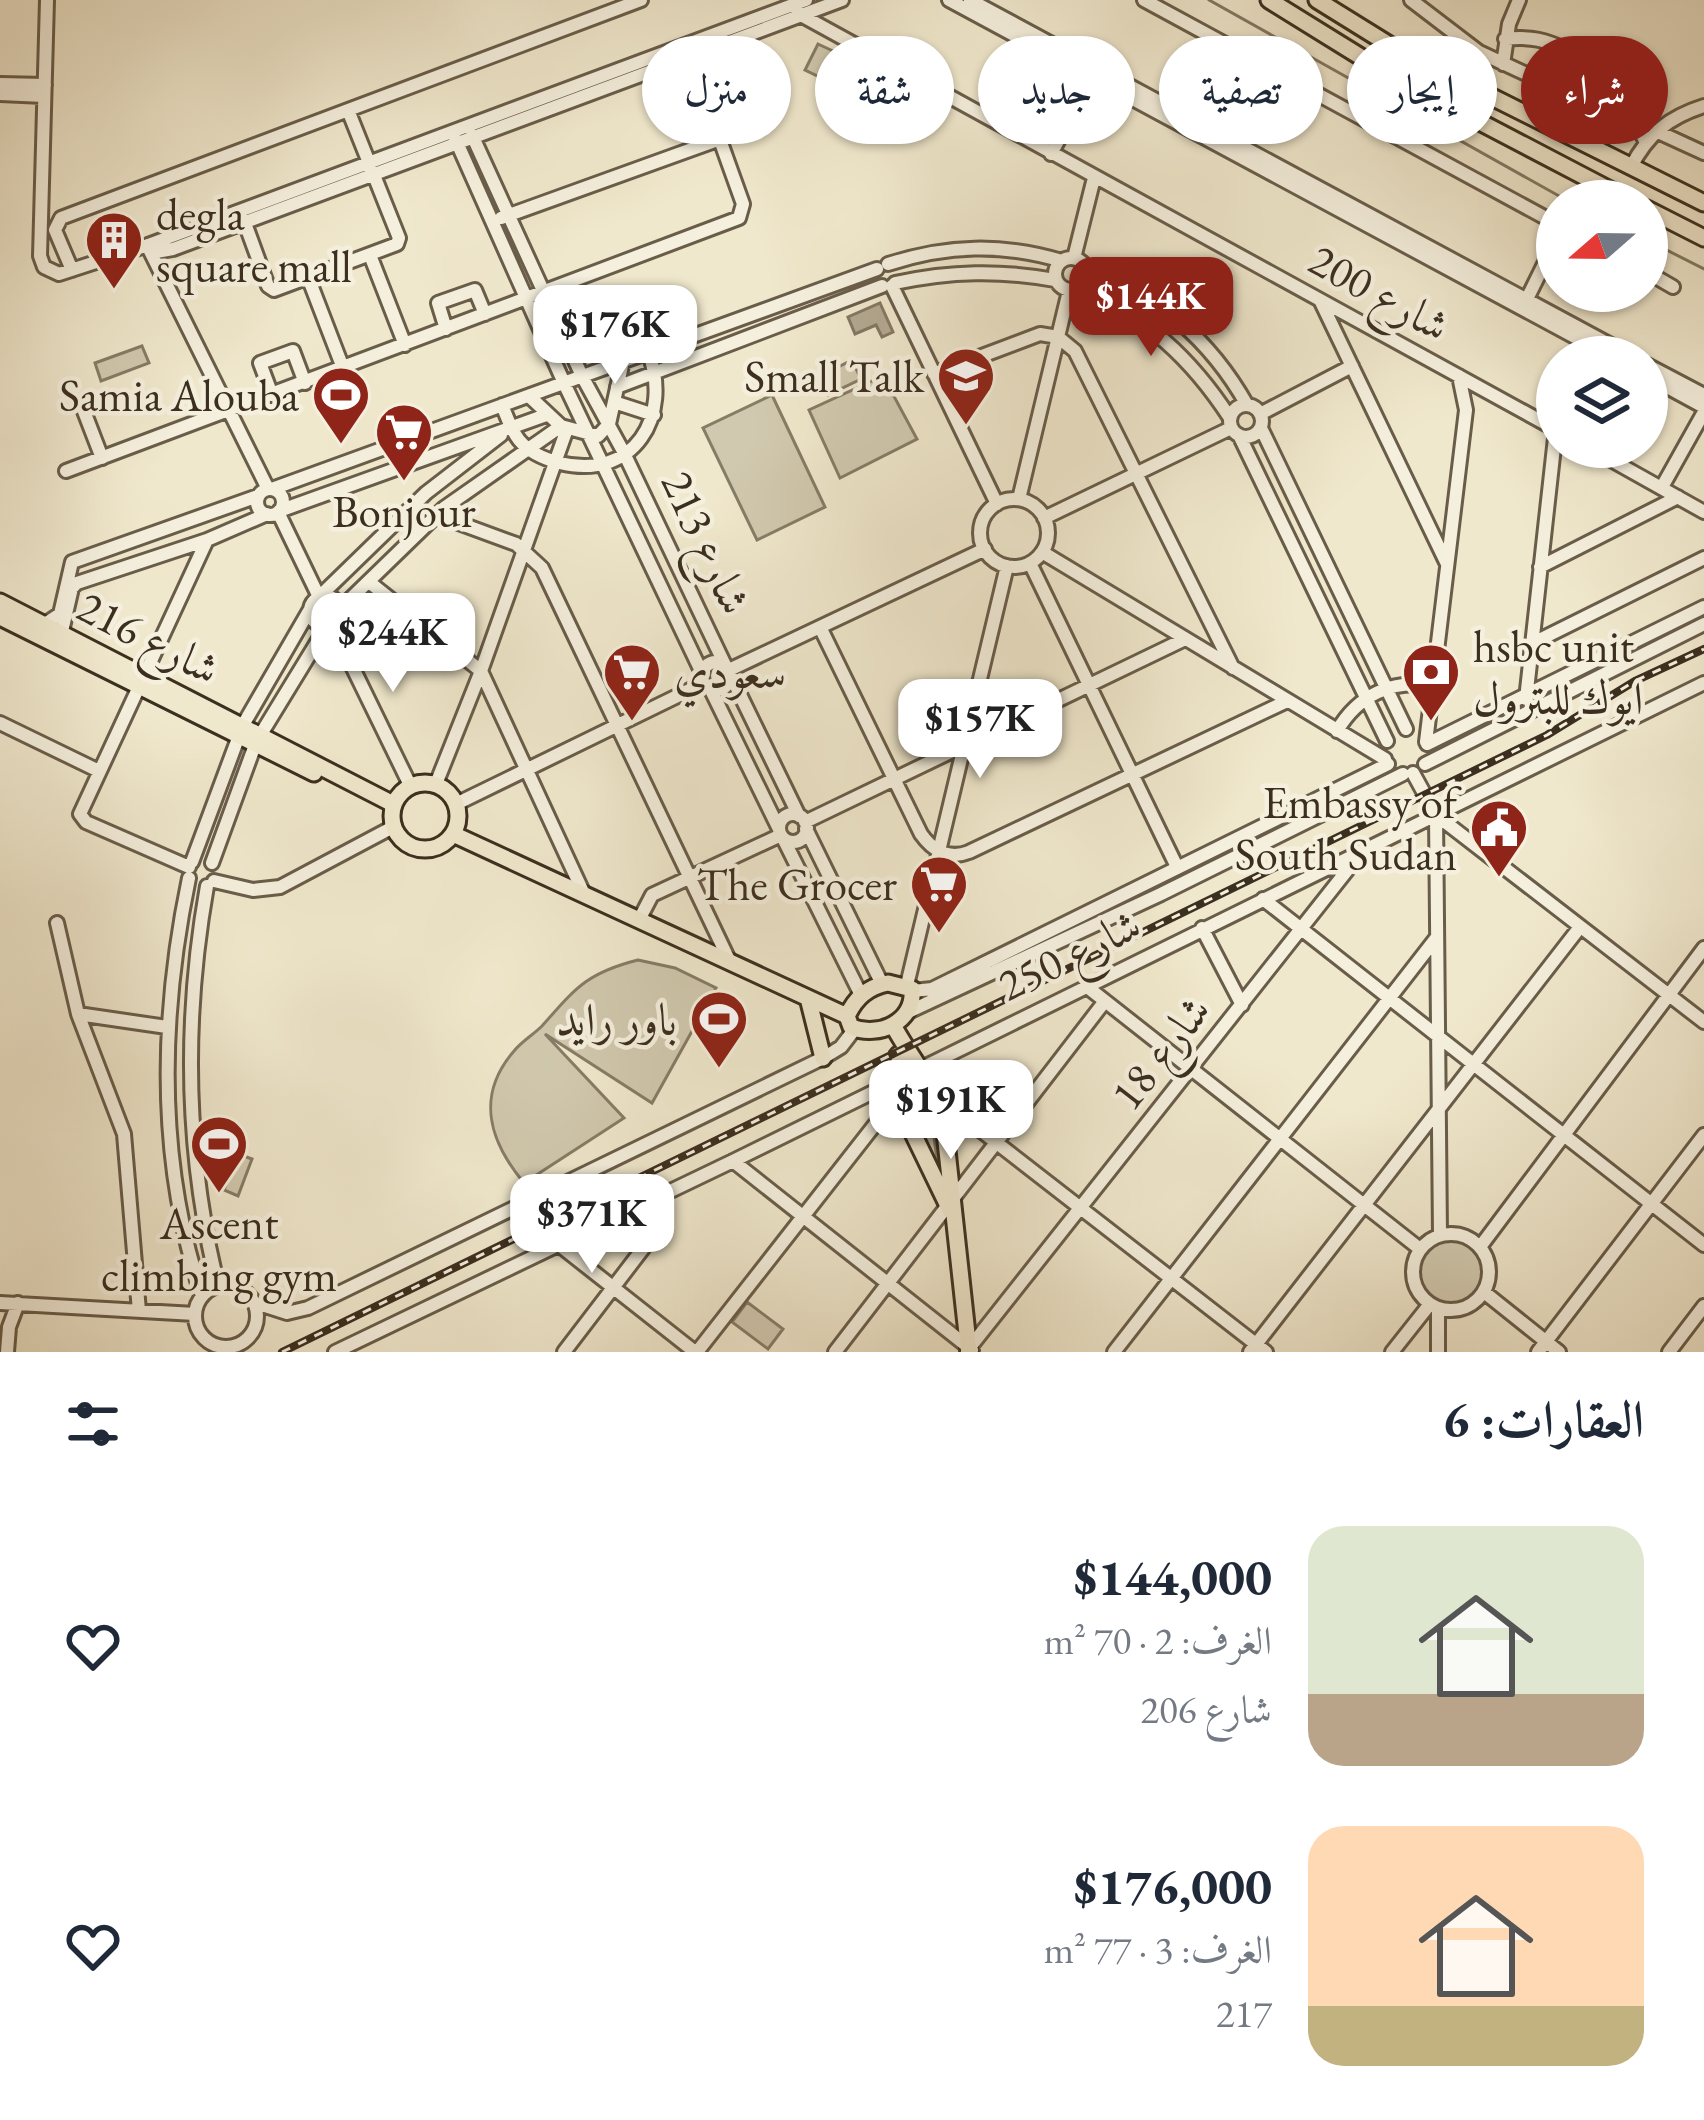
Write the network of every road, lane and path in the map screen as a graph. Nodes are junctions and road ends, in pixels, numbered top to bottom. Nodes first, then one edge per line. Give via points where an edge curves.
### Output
1 (47, 0) edge
2 (641, 0) edge
3 (842, 0) edge
4 (949, 0) edge
5 (970, 0) edge
6 (1144, 0) edge
7 (1269, 0) edge
8 (1317, 0) edge
9 (1411, 0) edge
10 (1519, 0) edge
11 (801, 6) edge
12 (726, 36) edge
13 (1021, 36) edge
14 (1031, 36) edge
15 (1211, 36) edge
16 (1521, 39) edge
17 (1505, 40) junction
18 (1503, 64) junction
19 (642, 68) edge
20 (1521, 72) edge
21 (0, 84) edge
22 (45, 91) junction
23 (0, 94) edge
24 (1135, 95) edge
25 (1323, 96) edge
26 (1704, 106) edge
27 (348, 110) junction
28 (1668, 122) edge
29 (471, 132) junction
30 (454, 138) junction
31 (1668, 142) edge
32 (709, 144) edge
33 (721, 144) edge
34 (1056, 144) edge
35 (1646, 144) edge
36 (1231, 146) joint
37 (1704, 153) edge
38 (1051, 154) junction
39 (1631, 167) junction
40 (371, 169) junction
41 (1094, 178) junction
42 (1591, 180) edge
43 (1628, 180) edge
44 (1675, 187) junction
45 (1668, 194) edge
46 (1704, 203) edge
47 (1536, 213) edge
48 (508, 215) junction
49 (242, 216) junction
50 (1668, 220) edge
51 (492, 221) junction
52 (1704, 238) edge
53 (148, 245) junction
54 (370, 255) junction
55 (1074, 262) junction
56 (882, 266) junction
57 (72, 271) junction
58 (308, 278) junction
59 (1055, 280) junction
60 (1536, 281) edge
61 (1668, 283) edge
62 (890, 285) junction
63 (1673, 286) dead end
64 (1074, 290) junction
65 (543, 292) junction
66 (527, 298) junction
67 (1321, 302) junction
68 (1525, 304) junction
69 (485, 314) junction
70 (446, 329) junction
71 (1578, 336) edge
72 (1590, 336) edge
73 (1058, 337) junction
74 (405, 345) junction
75 (648, 351) junction
76 (622, 361) junction
77 (1352, 366) junction
78 (343, 368) junction
79 (656, 372) junction
80 (934, 374) junction
81 (1668, 375) edge
82 (582, 376) junction
83 (1459, 376) junction
84 (305, 382) junction
85 (564, 383) junction
86 (1486, 391) junction
87 (1668, 392) edge
88 (616, 394) junction
89 (272, 395) junction
90 (529, 395) junction
91 (1704, 395) edge
92 (502, 405) junction
93 (1247, 405) junction
94 (82, 406) dead end
95 (1466, 410) junction
96 (230, 411) junction
97 (546, 415) junction
98 (654, 415) junction
99 (1702, 417) edge
100 (1536, 418) edge
101 (1260, 421) junction
102 (609, 424) junction
103 (511, 427) junction
104 (564, 427) junction
105 (1234, 427) junction
106 (588, 436) junction
107 (528, 449) junction
108 (624, 453) junction
109 (102, 458) junction
110 (555, 462) junction
111 (603, 464) junction
112 (1552, 468) edge
113 (1626, 468) edge
114 (66, 471) dead end
115 (1137, 473) junction
116 (1662, 488) junction
117 (266, 491) junction
118 (1678, 497) junction
119 (1019, 499) junction
120 (997, 504) junction
121 (274, 512) junction
122 (1704, 512) edge
123 (436, 515) junction
124 (1044, 518) junction
125 (207, 540) junction
126 (985, 549) junction
127 (524, 550) junction
128 (1042, 552) junction
129 (1704, 558) edge
130 (1030, 563) junction
131 (1007, 566) junction
132 (1448, 566) junction
133 (1540, 567) junction
134 (369, 582) junction
135 (319, 597) junction
136 (0, 602) edge
137 (1704, 607) edge
138 (340, 609) junction
139 (309, 611) junction
140 (0, 617) edge
141 (44, 624) junction
142 (1704, 625) edge
143 (330, 626) junction
144 (820, 627) junction
145 (58, 638) junction
146 (1185, 639) junction
147 (1531, 644) junction
148 (1233, 668) junction
149 (728, 670) junction
150 (481, 671) junction
151 (142, 682) junction
152 (706, 682) junction
153 (1704, 683) edge
154 (1089, 685) junction
155 (1433, 686) junction
156 (1389, 688) junction
157 (1525, 696) junction
158 (1367, 697) junction
159 (1287, 700) junction
160 (1528, 712) junction
161 (0, 723) edge
162 (616, 725) junction
163 (1406, 729) junction
164 (241, 731) junction
165 (1337, 731) junction
166 (258, 739) junction
167 (1387, 741) junction
168 (1427, 743) junction
169 (964, 745) junction
170 (1386, 762) junction
171 (1425, 764) junction
172 (527, 769) junction
173 (99, 771) junction
174 (1408, 774) junction
175 (1132, 775) junction
176 (894, 779) junction
177 (436, 784) junction
178 (410, 785) junction
179 (456, 804) junction
180 (393, 814) junction
181 (1436, 815) junction
182 (804, 822) junction
183 (453, 834) junction
184 (781, 834) junction
185 (1363, 850) junction
186 (939, 851) junction
187 (212, 863) junction
188 (1177, 867) junction
189 (190, 869) junction
190 (690, 876) junction
191 (210, 883) junction
192 (584, 894) junction
193 (1263, 899) junction
194 (639, 920) junction
195 (57, 923) dead end
196 (1580, 926) junction
197 (1202, 928) junction
198 (1301, 929) junction
199 (1437, 937) junction
200 (1704, 948) edge
201 (730, 962) junction
202 (882, 984) junction
203 (1086, 986) junction
204 (910, 988) junction
205 (1668, 994) junction
206 (861, 995) junction
207 (808, 998) junction
208 (1390, 998) junction
209 (1105, 1001) junction
210 (1242, 1005) junction
211 (78, 1014) junction
212 (894, 1022) junction
213 (1704, 1022) edge
214 (851, 1023) junction
215 (167, 1027) junction
216 (1439, 1037) junction
217 (823, 1058) junction
218 (1474, 1064) junction
219 (1192, 1070) junction
220 (912, 1072) junction
221 (905, 1098) junction
222 (941, 1108) junction
223 (1438, 1109) junction
224 (1563, 1133) junction
225 (1704, 1135) edge
226 (1280, 1139) junction
227 (997, 1142) junction
228 (733, 1161) junction
229 (654, 1198) junction
230 (1652, 1204) junction
231 (1364, 1205) junction
232 (952, 1206) junction
233 (1083, 1209) junction
234 (802, 1215) junction
235 (1439, 1235) junction
236 (558, 1244) junction
237 (1704, 1245) edge
238 (1480, 1247) junction
239 (1420, 1249) junction
240 (1172, 1279) junction
241 (889, 1282) junction
242 (218, 1286) junction
243 (613, 1288) junction
244 (1484, 1292) junction
245 (202, 1296) junction
246 (253, 1302) junction
247 (0, 1303) edge
248 (18, 1304) junction
249 (1434, 1306) junction
250 (1704, 1306) edge
251 (139, 1311) junction
252 (195, 1314) junction
253 (0, 1336) edge
254 (248, 1338) junction
255 (1542, 1347) edge
256 (1257, 1349) edge
257 (225, 1350) edge
258 (970, 1351) edge
259 (6, 1352) edge
260 (255, 1352) edge
261 (335, 1352) edge
262 (564, 1352) edge
263 (696, 1352) edge
264 (835, 1352) edge
265 (1114, 1352) edge
266 (1392, 1352) edge
267 (1438, 1352) edge
268 (1558, 1352) edge
269 (1669, 1352) edge

1 - 22 street
2 - 27 street
3 - 11 street
4 - 13 street
5 - 14 street
6 - 15 street
7 - 42 main road
8 - 39 main road via 1396,49
9 - 18 street
10 - 17 street
11 - 12 street
11 - 38 street, شارع 200
16 - 17 street
17 - 18 street
18 - 20 street
19 - 29 street
21 - 22 street
22 - 23 street
22 - 57 street via 40,256 51,273
24 - 36 street
25 - 47 street
26 - 28 street
27 - 40 street
27 - 57 street via 61,218 55,230
29 - 30 street
29 - 48 street, شارع 213
30 - 40 street
30 - 51 street, شارع 213
31 - 37 street
32 - 48 street
33 - 65 street via 743,205 739,218
34 - 38 street
35 - 39 street
36 - 68 street
38 - 41 street, شارع 200
39 - 43 main road
39 - 44 main road
40 - 49 street
40 - 54 street via 399,239
41 - 55 street
41 - 67 street, شارع 200
44 - 45 main road
44 - 46 main road
48 - 51 street
48 - 65 street, شارع 213
49 - 53 street via 162,253
49 - 58 street via 269,288
50 - 52 main road
51 - 66 street, شارع 213
53 - 57 street
53 - 96 street
54 - 58 street
54 - 74 street
55 - 56 street via 987,247
55 - 59 street via 1055,269
55 - 64 street via 1087,278
55 - 93 street via 1139,292 1188,328
56 - 62 street via 875,277
56 - 62 street via 897,271
56 - 75 street
58 - 78 street
59 - 62 street via 958,272
59 - 64 street
60 - 68 street
61 - 63 street
62 - 79 street
62 - 80 street
64 - 73 street
64 - 105 street via 1155,331 1196,370
65 - 66 street
65 - 82 street, شارع 213
66 - 69 street
66 - 85 street, شارع 213
67 - 77 street
67 - 83 street, شارع 200
68 - 71 street
68 - 72 street
69 - 70 street
69 - 70 street via 475,290 438,303
70 - 74 street
73 - 80 street via 1031,337
73 - 115 street via 1082,360
73 - 119 street
74 - 78 street
75 - 76 street
75 - 79 street
76 - 82 street
76 - 88 street
77 - 101 street
77 - 132 street
78 - 84 street
79 - 88 street
79 - 98 street
80 - 120 street
81 - 91 street
82 - 85 street
82 - 102 street, شارع 213
83 - 86 street, شارع 200
83 - 95 street
84 - 89 street
84 - 89 street via 293,351 260,363
85 - 90 street
85 - 106 street, شارع 213
86 - 95 street
86 - 100 street, شارع 200
87 - 99 street
88 - 98 street
88 - 102 street
89 - 96 street
90 - 92 street
90 - 97 street
92 - 103 street
92 - 117 street
93 - 101 street
93 - 105 street via 1236,409
94 - 109 street
95 - 132 street
96 - 109 street
96 - 117 street
97 - 103 street
97 - 104 street
98 - 108 street
99 - 116 street
101 - 105 street via 1249,437
101 - 156 street
102 - 106 street
102 - 108 street, شارع 213
103 - 107 street
103 - 121 street
103 - 135 street via 420,499
104 - 106 street
104 - 107 street
104 - 110 street
105 - 115 street
105 - 158 street
106 - 111 street, شارع 213
107 - 110 street
107 - 123 street
108 - 111 street
108 - 149 street, شارع 213
109 - 114 street
110 - 111 street
110 - 127 street
111 - 152 street, شارع 213
112 - 133 street
113 - 116 street
115 - 124 street
115 - 148 street
116 - 118 street
117 - 121 street via 282,498
117 - 121 street via 258,507
117 - 141 street via 72,562 60,614
118 - 122 street
118 - 133 street
119 - 120 street
119 - 124 street
120 - 126 street via 982,524
121 - 125 street
121 - 135 street
123 - 127 street
123 - 134 street
124 - 128 street
125 - 145 street via 75,584
125 - 151 street
126 - 131 street
126 - 144 street
127 - 150 street
127 - 162 street via 546,575
128 - 130 street
128 - 146 street
129 - 147 street
130 - 131 street
130 - 154 street
131 - 169 street
132 - 155 street
133 - 147 street
134 - 138 street
134 - 150 street
135 - 138 street
135 - 139 street
136 - 141 main road, شارع 216
137 - 157 street
138 - 143 street
139 - 143 street via 315,623
139 - 164 street
140 - 145 main road, شارع 216
141 - 145 main road, شارع 216
142 - 160 street
143 - 166 street
143 - 178 street
144 - 149 street
144 - 176 street
145 - 151 main road, شارع 216
146 - 148 street
146 - 154 street
147 - 157 street
148 - 159 street
149 - 152 street via 724,687
149 - 152 street via 711,662
149 - 182 street, شارع 213
150 - 172 street
150 - 177 street
151 - 164 main road, شارع 216
151 - 173 street
152 - 162 street
152 - 184 street, شارع 213
153 - 181 street, شارع 250
154 - 169 street
154 - 175 street
155 - 156 street
155 - 168 street
156 - 158 street
156 - 163 street
157 - 160 street
157 - 168 street
158 - 165 street
158 - 167 street
159 - 165 street
159 - 175 street
160 - 171 street
161 - 173 street
162 - 172 street
162 - 190 street
163 - 167 street
163 - 168 street
164 - 166 main road, شارع 216
164 - 189 street
165 - 170 street
166 - 180 main road, شارع 216
166 - 187 street
167 - 170 street
168 - 171 street
169 - 176 street
169 - 186 street
170 - 174 street
170 - 188 street, شارع 250
171 - 174 street
172 - 179 street
172 - 192 street
173 - 189 street via 82,818
174 - 181 street
174 - 212 street, شارع 250
175 - 186 street via 969,853
175 - 188 street
176 - 182 street
176 - 186 street via 921,834
177 - 178 main road
177 - 179 main road
178 - 180 main road
179 - 183 main road
180 - 183 main road via 405,842 424,849
180 - 191 street via 280,887
181 - 185 street, شارع 250
181 - 196 street
181 - 199 street
182 - 184 street via 795,842
182 - 184 street via 787,815
182 - 202 street, شارع 213
183 - 192 main road
184 - 190 street
184 - 206 street, شارع 213
185 - 193 street, شارع 250
185 - 198 street, شارع 18
186 - 204 street
187 - 189 street via 203,859
187 - 191 street
188 - 204 street, شارع 250 via 932,989
189 - 191 street via 195,885
189 - 215 street
190 - 194 street via 652,895
190 - 201 street
191 - 242 street via 192,986 190,1088 198,1189
192 - 194 main road
193 - 197 street, شارع 250
193 - 198 street
194 - 201 main road
195 - 211 street
196 - 205 street
196 - 218 street
197 - 203 street, شارع 250
197 - 210 street
198 - 208 street
198 - 210 street, شارع 18
199 - 208 street
199 - 216 street
200 - 205 street
201 - 207 main road
202 - 204 main road
202 - 206 main road
203 - 209 street
203 - 220 street, شارع 250
204 - 212 main road
205 - 213 street
205 - 224 street
206 - 214 main road
207 - 214 main road
207 - 217 main road
208 - 216 street
208 - 226 street
209 - 219 street
209 - 227 street
210 - 219 street, شارع 18
211 - 215 street
211 - 251 street via 124,1134
212 - 214 main road
212 - 220 main road
214 - 217 street via 841,1047
215 - 245 street via 172,1163
216 - 218 street
216 - 223 street
217 - 246 street via 308,1308 278,1312
218 - 223 street
218 - 224 street
219 - 226 street
219 - 233 street, شارع 18
220 - 221 main road
220 - 222 main road
220 - 228 street, شارع 250
221 - 232 main road via 913,1138
221 - 234 street
222 - 227 street
222 - 232 main road
223 - 231 street
223 - 235 street
224 - 230 street
224 - 238 street
225 - 230 street
226 - 231 street
226 - 240 street
227 - 232 street
227 - 233 street
228 - 229 street, شارع 250
228 - 234 street
229 - 236 street, شارع 250
229 - 243 street via 664,1221
230 - 237 street
230 - 255 street
231 - 239 street
231 - 256 street
232 - 241 street
232 - 258 main road
233 - 240 street
233 - 258 street, شارع 18
234 - 241 street
234 - 263 street
235 - 238 street via 1462,1235
235 - 239 street
236 - 243 street
236 - 261 street, شارع 250
238 - 244 street via 1489,1269
239 - 249 street via 1414,1282
240 - 256 street
240 - 265 street
241 - 258 street
241 - 264 street
242 - 245 street
242 - 246 street via 237,1288
243 - 262 street
243 - 263 street
244 - 249 street via 1459,1310
244 - 255 street
245 - 252 street
246 - 254 street
247 - 248 street
248 - 251 street
248 - 259 street
249 - 266 street
249 - 267 street
250 - 269 street
251 - 252 street
252 - 257 street via 202,1336
253 - 259 street
254 - 257 street
254 - 260 street
255 - 268 street

